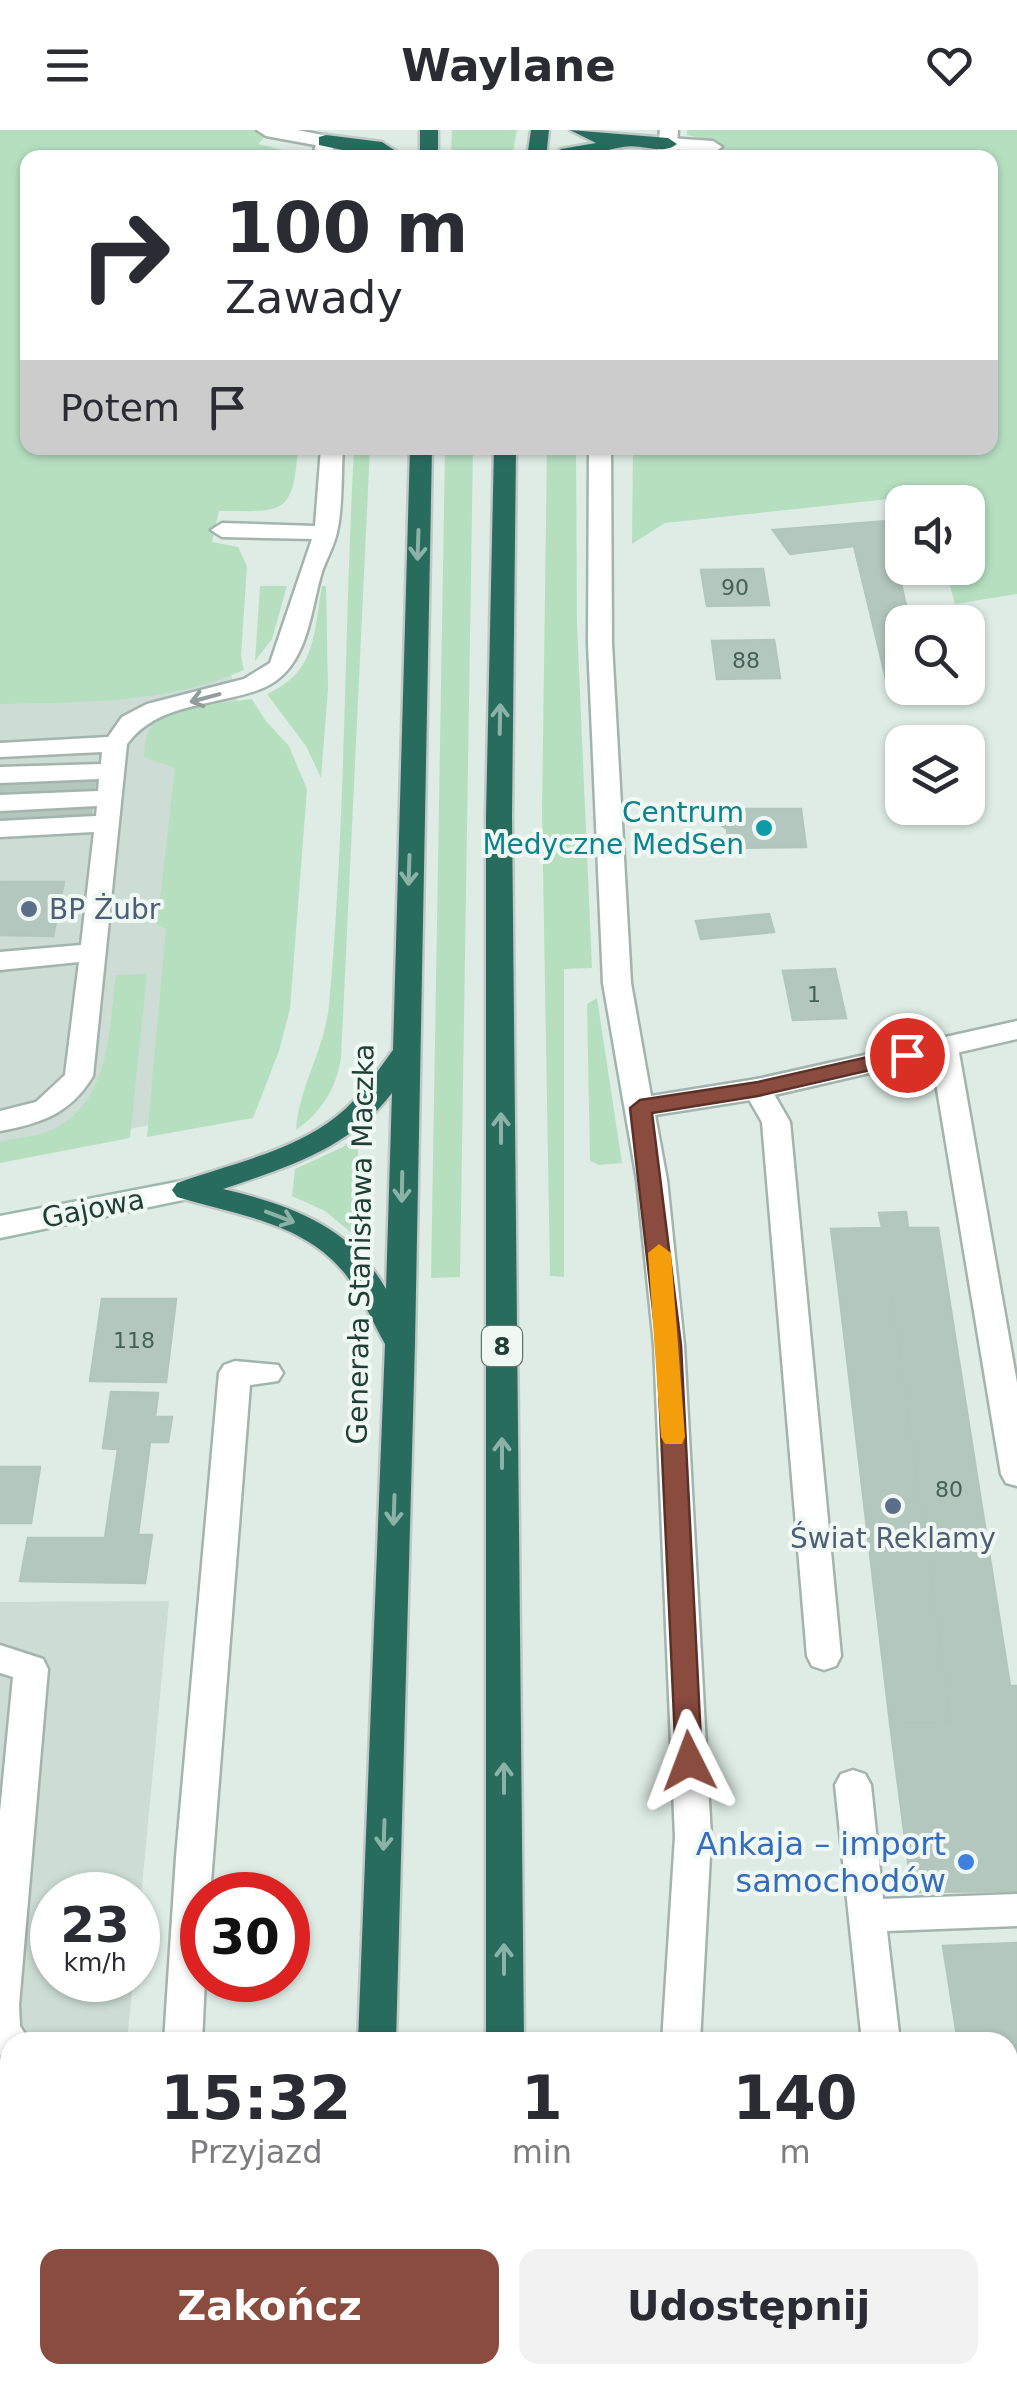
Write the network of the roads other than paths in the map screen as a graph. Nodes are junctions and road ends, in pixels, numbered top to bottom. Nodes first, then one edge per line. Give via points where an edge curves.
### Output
1 (266, 130) edge
2 (387, 130) edge
3 (578, 130) edge
4 (633, 143) junction
5 (668, 144) edge
6 (714, 147) dead end
7 (323, 149) edge
8 (382, 150) edge
9 (588, 150) edge
10 (332, 455) edge
11 (421, 455) edge
12 (505, 455) edge
13 (600, 455) edge
14 (222, 530) dead end
15 (326, 533) junction
16 (115, 744) junction
17 (0, 750) edge
18 (111, 770) junction
19 (0, 776) edge
20 (0, 804) edge
21 (110, 811) junction
22 (0, 829) edge
23 (95, 952) junction
24 (0, 961) edge
25 (1017, 1030) edge
26 (944, 1046) junction
27 (404, 1055) junction
28 (758, 1089) junction
29 (640, 1108) junction
30 (0, 1121) edge
31 (187, 1190) junction
32 (0, 1227) edge
33 (400, 1343) junction
34 (267, 1373) dead end
35 (1017, 1474) edge
36 (824, 1656) dead end
37 (0, 1659) edge
38 (853, 1785) dead end
39 (1017, 1910) edge
40 (867, 1916) junction
41 (0, 2006) edge
42 (1, 2032) edge
43 (183, 2032) edge
44 (377, 2032) edge
45 (505, 2032) edge
46 (682, 2032) edge
47 (880, 2032) edge

1 - 7 street
2 - 7 highway
3 - 4 highway
4 - 5 highway
4 - 9 highway
5 - 6 street
7 - 8 highway
10 - 15 street
11 -> 27 highway, Generała Stanisława Maczka
45 -> 12 highway, 8 via 499,816
13 - 29 street via 600,644 617,984
14 - 15 street
15 -> 16 street via 279,668 253,684 156,709 131,722
16 - 17 street
16 - 18 street
18 - 19 street
18 - 21 street
20 - 21 street
21 - 22 street
21 - 23 street
23 - 24 street
23 - 30 street via 79,1076 46,1112
25 - 26 street
26 - 28 street
26 - 35 street
27 - 31 highway via 338,1130
27 -> 33 highway, Generała Stanisława Maczka
28 - 29 street
28 - 36 street via 776,1122
29 - 46 street via 669,1345 693,1837
31 - 32 street, Gajowa
31 -> 33 highway via 324,1235 353,1262
33 -> 44 highway, Generała Stanisława Maczka
34 - 43 street via 235,1373
37 - 41 street via 31,1668
38 - 40 street
39 - 40 street
40 - 47 street
41 - 42 street

